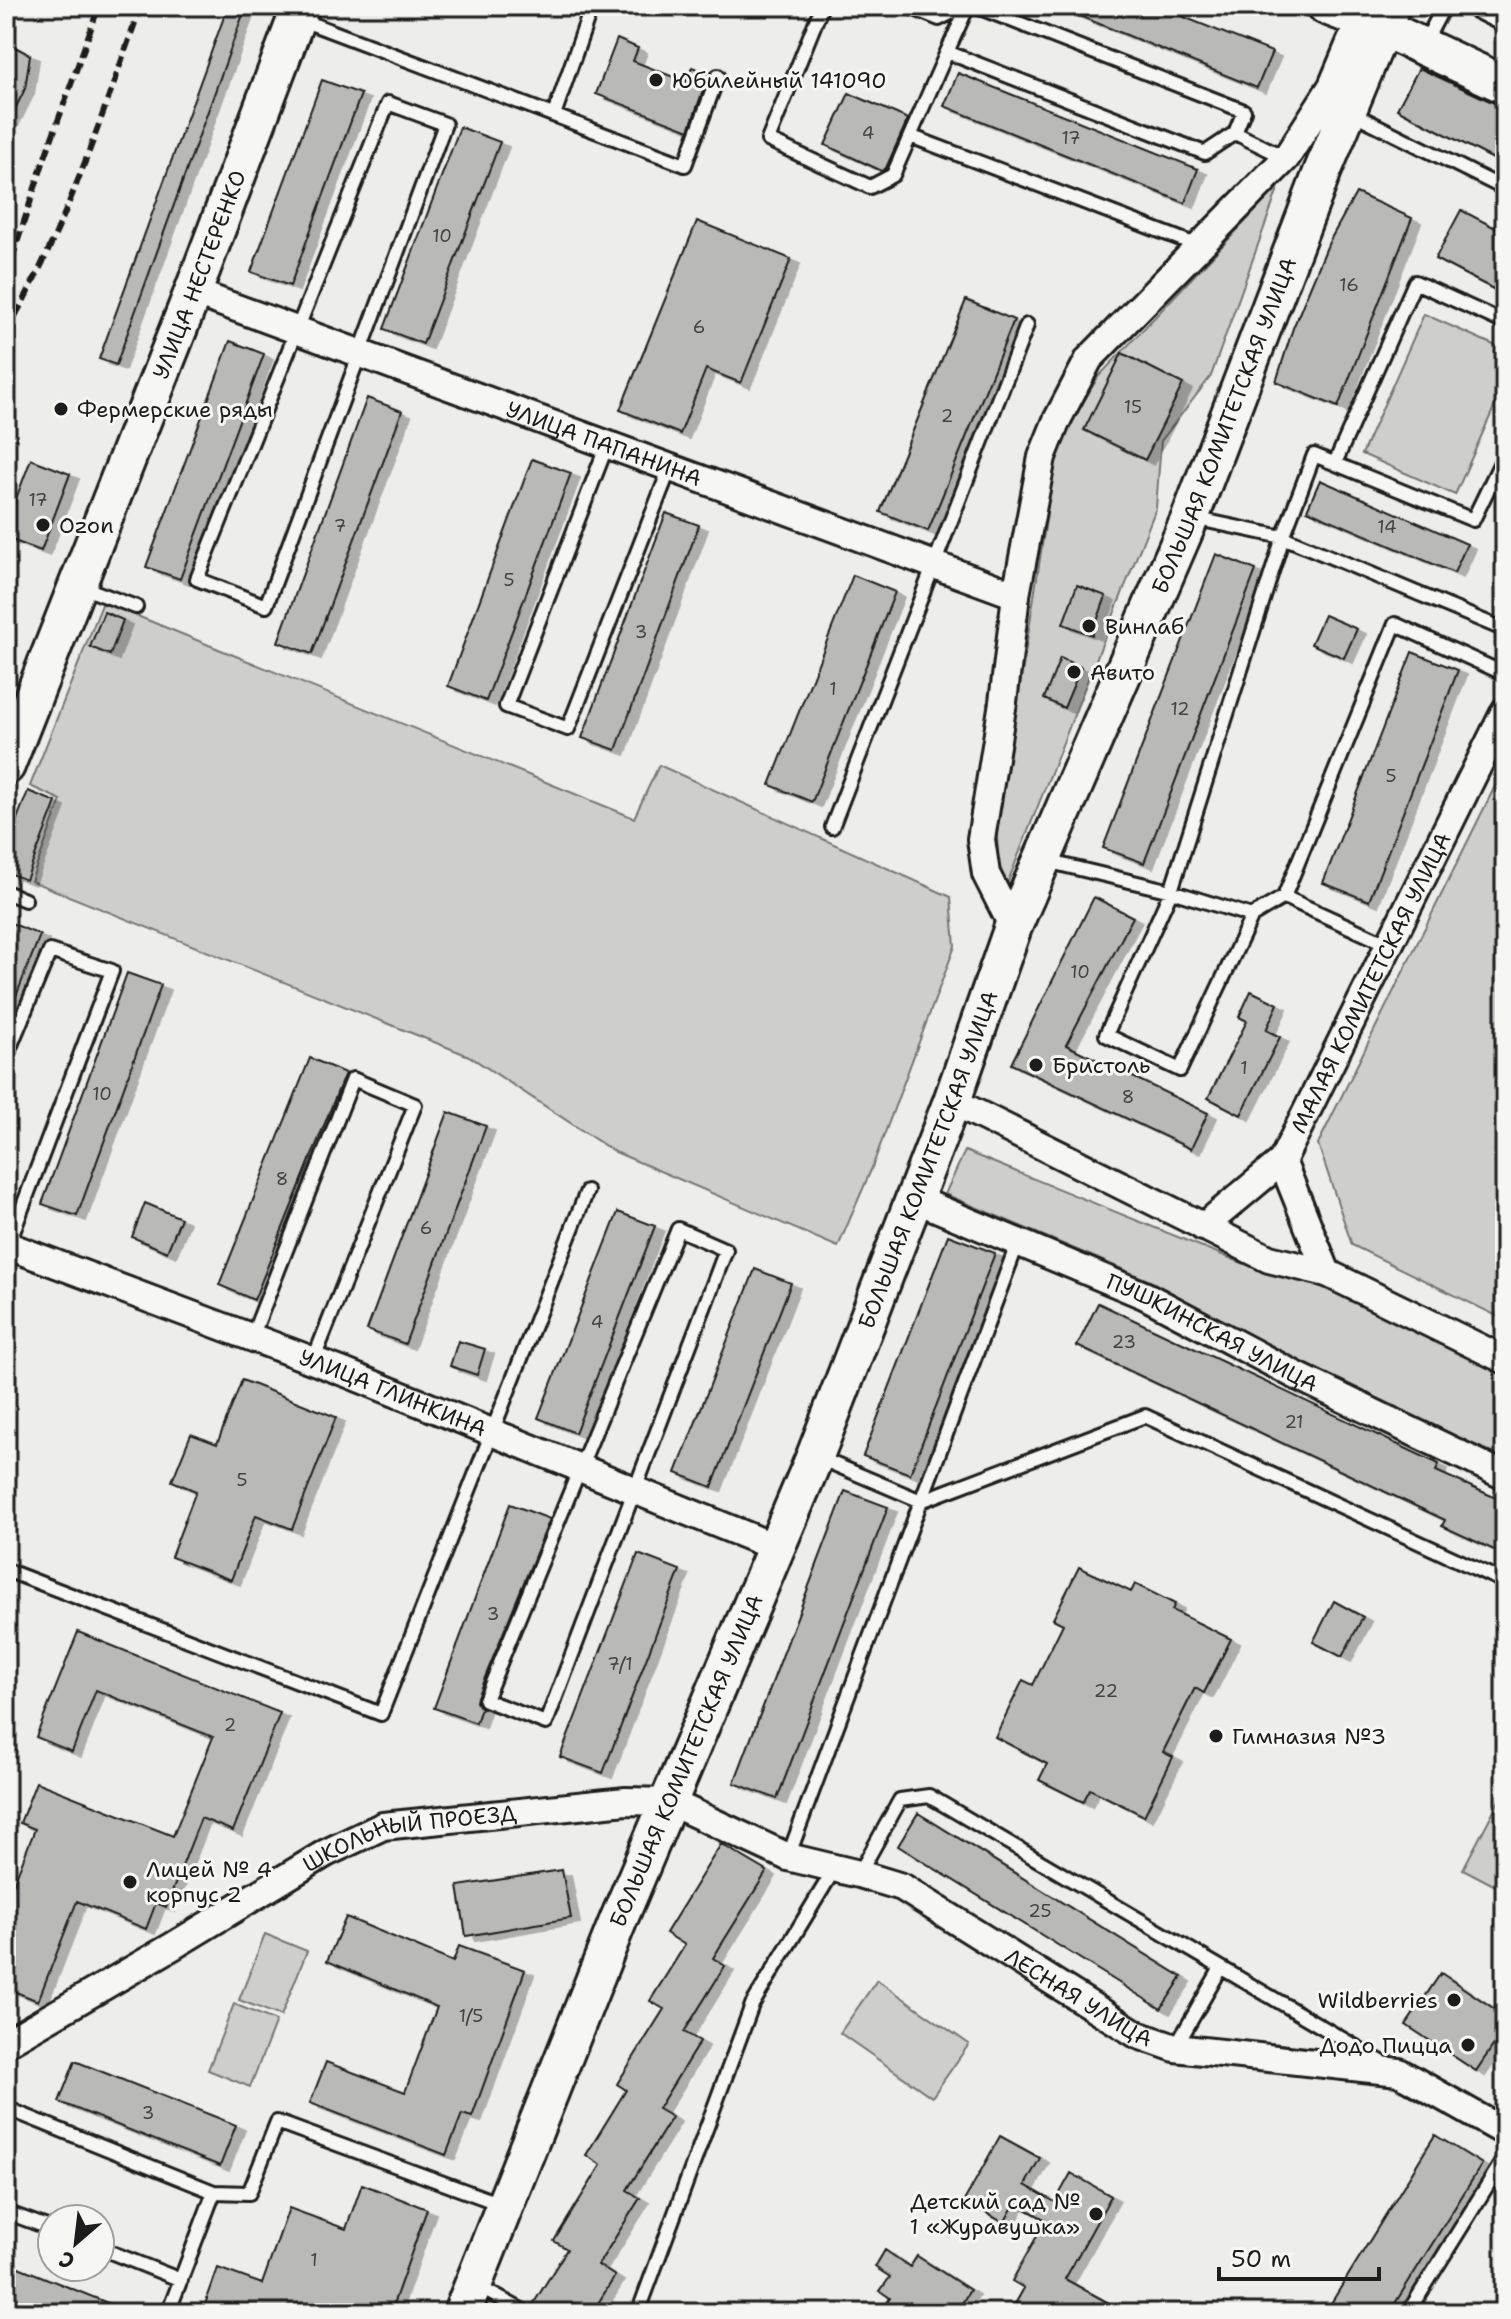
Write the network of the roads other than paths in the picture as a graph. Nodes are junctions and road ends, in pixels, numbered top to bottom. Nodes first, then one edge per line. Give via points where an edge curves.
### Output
1 (822, 6) edge
2 (907, 6) edge
3 (966, 6) edge
4 (975, 6) edge
5 (1326, 6) edge
6 (1444, 6) edge
7 (1465, 6) edge
8 (298, 12) edge
9 (1386, 16) edge
10 (588, 17) dead end
11 (1505, 26) edge
12 (1423, 47) junction
13 (947, 52) junction
14 (718, 76) dead end
15 (1505, 85) edge
16 (1348, 111) junction
17 (554, 115) junction
18 (1235, 133) junction
19 (910, 136) junction
20 (1286, 158) junction
21 (1323, 170) junction
22 (1505, 189) edge
23 (1199, 246) junction
24 (193, 292) junction
25 (1505, 323) edge
26 (1027, 325) dead end
27 (296, 330) junction
28 (359, 353) junction
29 (607, 445) junction
30 (1505, 454) edge
31 (1335, 463) junction
32 (670, 468) junction
33 (1190, 518) junction
34 (1283, 537) junction
35 (934, 565) junction
36 (76, 585) junction
37 (1016, 595) junction
38 (136, 607) dead end
39 (1505, 630) edge
40 (1505, 674) edge
41 (1505, 711) edge
42 (6, 766) edge
43 (832, 827) dead end
44 (1042, 860) junction
45 (1171, 891) junction
46 (6, 892) edge
47 (1284, 897) junction
48 (25, 900) dead end
49 (1252, 916) junction
50 (1013, 927) junction
51 (1389, 945) junction
52 (6, 1057) edge
53 (952, 1101) junction
54 (1282, 1161) junction
55 (587, 1191) dead end
56 (915, 1199) junction
57 (1203, 1227) junction
58 (1018, 1242) junction
59 (7, 1247) edge
60 (1327, 1273) junction
61 (252, 1337) junction
62 (1505, 1360) edge
63 (313, 1361) junction
64 (491, 1431) junction
65 (815, 1456) junction
66 (580, 1467) junction
67 (1505, 1476) edge
68 (635, 1490) junction
69 (921, 1501) junction
70 (777, 1548) junction
71 (6, 1570) edge
72 (1505, 1582) edge
73 (670, 1802) junction
74 (788, 1857) junction
75 (847, 1871) junction
76 (1221, 1968) junction
77 (6, 2043) edge
78 (1175, 2048) junction
79 (1399, 2072) junction
80 (6, 2108) edge
81 (1505, 2132) edge
82 (1505, 2157) edge
83 (214, 2192) junction
84 (503, 2205) junction
85 (6, 2212) edge
86 (36, 2223) edge
87 (116, 2254) edge
88 (181, 2280) junction
89 (468, 2298) edge
90 (168, 2313) edge
91 (527, 2313) edge
92 (638, 2313) edge
93 (1408, 2313) edge

1 - 19 lane via 768,140 870,187 893,175
2 - 3 lane via 939,19
3 - 13 lane
4 - 18 lane via 1244,111
5 - 9 street
6 - 12 lane
7 - 11 lane
8 - 17 lane
8 - 24 street, УЛИЦА НЕСТЕРЕНКО
9 - 12 street
9 - 16 street, БОЛЬШАЯ КОМИТЕТСКАЯ УЛИЦА
9 - 20 street via 1351,41 1332,86
10 - 17 lane
12 - 15 street
13 - 18 lane via 1205,153
13 - 19 lane
14 - 17 lane via 685,165
16 - 21 street, БОЛЬШАЯ КОМИТЕТСКАЯ УЛИЦА
16 - 22 lane
18 - 20 lane
19 - 23 lane
20 - 21 street
20 - 23 street
21 - 33 street, БОЛЬШАЯ КОМИТЕТСКАЯ УЛИЦА
23 - 37 street via 1089,359 1057,420 1042,457
24 - 27 street, УЛИЦА ПАПАНИНА
24 - 36 street, УЛИЦА НЕСТЕРЕНКО
25 - 31 lane via 1415,282
26 - 35 lane
27 - 28 street, УЛИЦА ПАПАНИНА
27 - 28 lane via 388,103 445,124
27 - 28 lane via 197,579 266,606
28 - 29 street, УЛИЦА ПАПАНИНА
29 - 32 street, УЛИЦА ПАПАНИНА
29 - 32 lane via 506,706 568,729
30 - 31 lane via 1473,520
31 - 34 lane via 1314,455
32 - 35 street, УЛИЦА ПАПАНИНА
33 - 34 lane
33 - 44 street, БОЛЬШАЯ КОМИТЕТСКАЯ УЛИЦА
34 - 39 lane
34 - 45 lane
35 - 37 street, УЛИЦА ПАПАНИНА
35 - 43 lane
36 - 38 lane
36 - 42 street, УЛИЦА НЕСТЕРЕНКО
37 - 50 street via 981,839 986,874
40 - 47 lane via 1395,624
41 - 51 street, МАЛАЯ КОМИТЕТСКАЯ УЛИЦА
44 - 45 lane
44 - 50 street, БОЛЬШАЯ КОМИТЕТСКАЯ УЛИЦА
45 - 49 lane
45 - 49 lane via 1106,1035 1180,1070
46 - 48 lane
47 - 49 lane
47 - 51 lane
50 - 53 street, БОЛЬШАЯ КОМИТЕТСКАЯ УЛИЦА
51 - 54 street, МАЛАЯ КОМИТЕТСКАЯ УЛИЦА
52 - 59 lane via 50,951 112,971
53 - 56 street, БОЛЬШАЯ КОМИТЕТСКАЯ УЛИЦА
53 - 57 street
54 - 57 street, МАЛАЯ КОМИТЕТСКАЯ УЛИЦА
54 - 60 street
55 - 64 lane
56 - 58 street, ПУШКИНСКАЯ УЛИЦА
56 - 65 street, БОЛЬШАЯ КОМИТЕТСКАЯ УЛИЦА
57 - 60 street via 1269,1259
58 - 67 street, ПУШКИНСКАЯ УЛИЦА via 1146,1296
58 - 69 lane
59 - 61 street, УЛИЦА ГЛИНКИНА
60 - 62 street
61 - 63 street, УЛИЦА ГЛИНКИНА
61 - 63 lane via 353,1079 415,1105
63 - 64 street, УЛИЦА ГЛИНКИНА
64 - 66 street, УЛИЦА ГЛИНКИНА
64 - 71 lane via 381,1714
65 - 69 lane
65 - 70 street, БОЛЬШАЯ КОМИТЕТСКАЯ УЛИЦА
66 - 68 street, УЛИЦА ГЛИНКИНА
66 - 68 lane via 485,1700 546,1723
66 - 68 lane via 678,1229 726,1250
68 - 70 street, УЛИЦА ГЛИНКИНА
69 - 72 lane via 1145,1416
69 - 74 lane
70 - 73 street, БОЛЬШАЯ КОМИТЕТСКАЯ УЛИЦА
73 - 74 street, ЛЕСНАЯ УЛИЦА
73 - 77 street, ШКОЛЬНЫЙ ПРОЕЗД via 626,1801 383,1826 326,1853
73 - 84 street, БОЛЬШАЯ КОМИТЕТСКАЯ УЛИЦА
74 - 75 street, ЛЕСНАЯ УЛИЦА
75 - 76 lane via 900,1800 929,1796
75 - 78 street, ЛЕСНАЯ УЛИЦА via 902,1887 1138,2035
75 - 92 lane via 752,2005
76 - 78 lane
76 - 79 lane
78 - 79 street, ЛЕСНАЯ УЛИЦА
79 - 81 street, ЛЕСНАЯ УЛИЦА
80 - 83 lane
82 - 93 lane
83 - 84 lane via 249,2193 277,2122
83 - 88 lane
84 - 89 street, БОЛЬШАЯ КОМИТЕТСКАЯ УЛИЦА
85 - 86 lane
87 - 88 lane
88 - 90 lane
89 - 91 lane

